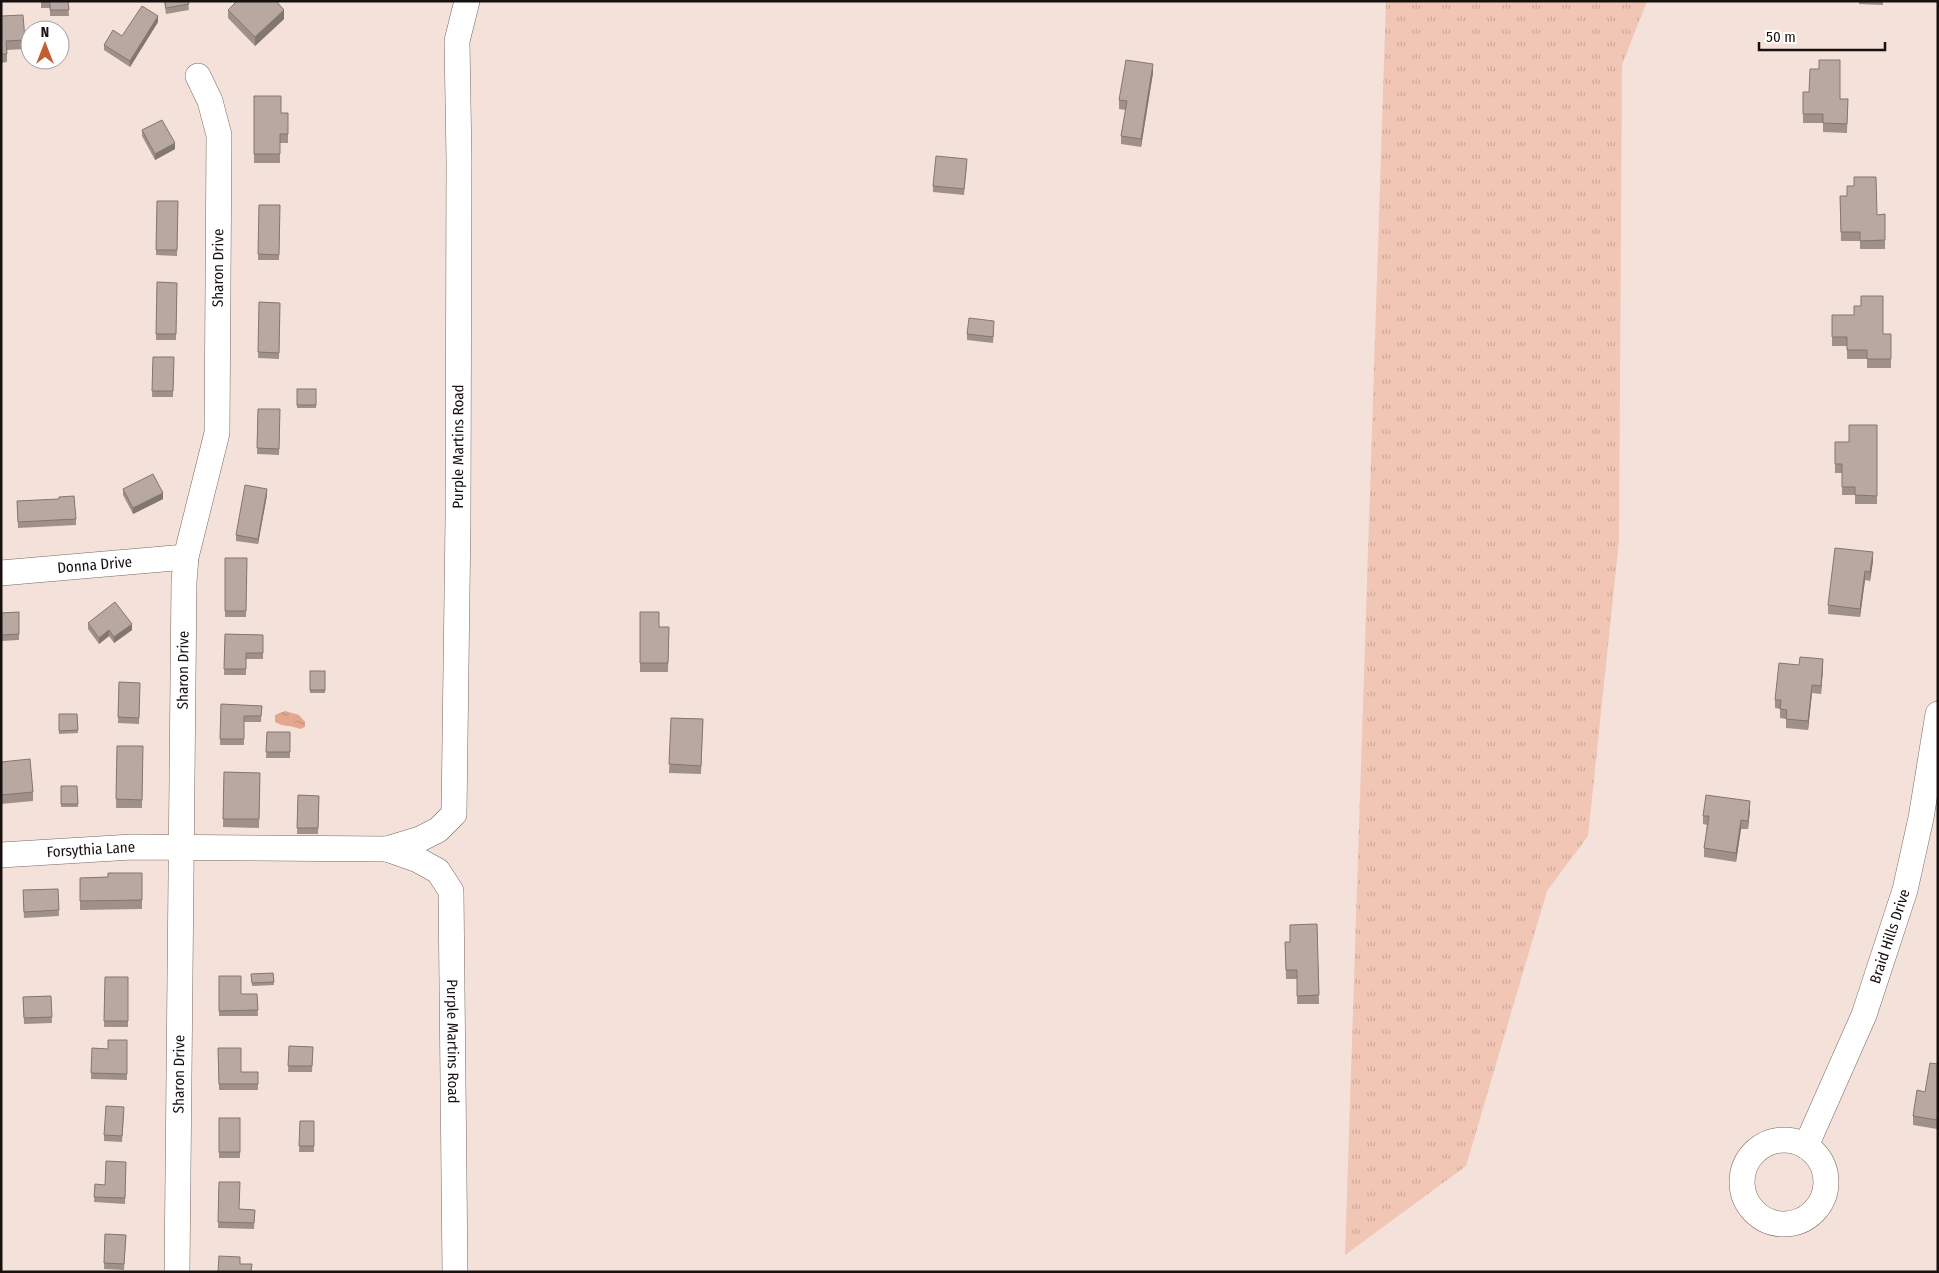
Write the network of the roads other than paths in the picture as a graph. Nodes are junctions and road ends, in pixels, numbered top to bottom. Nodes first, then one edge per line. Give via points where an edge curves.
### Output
1 (467, 1) edge
2 (198, 76) dead end
3 (186, 556) junction
4 (1, 573) edge
5 (1938, 714) edge
6 (181, 847) junction
7 (387, 849) junction
8 (1, 855) edge
9 (1806, 1146) dead end
10 (177, 1272) edge
11 (455, 1272) edge

1 - 7 street, Purple Martins Road via 457,41 458,501 454,814 438,830
2 - 3 street, Sharon Drive via 210,101 219,135 217,433
3 - 4 street, Donna Drive
3 - 6 street, Sharon Drive
5 - 9 street, Braid Hills Drive via 1905,890 1864,1014
6 - 7 street, Purple Martins Road
6 - 8 street, Forsythia Lane
6 - 10 street, Sharon Drive
7 - 11 street, Purple Martins Road via 438,871 451,891

